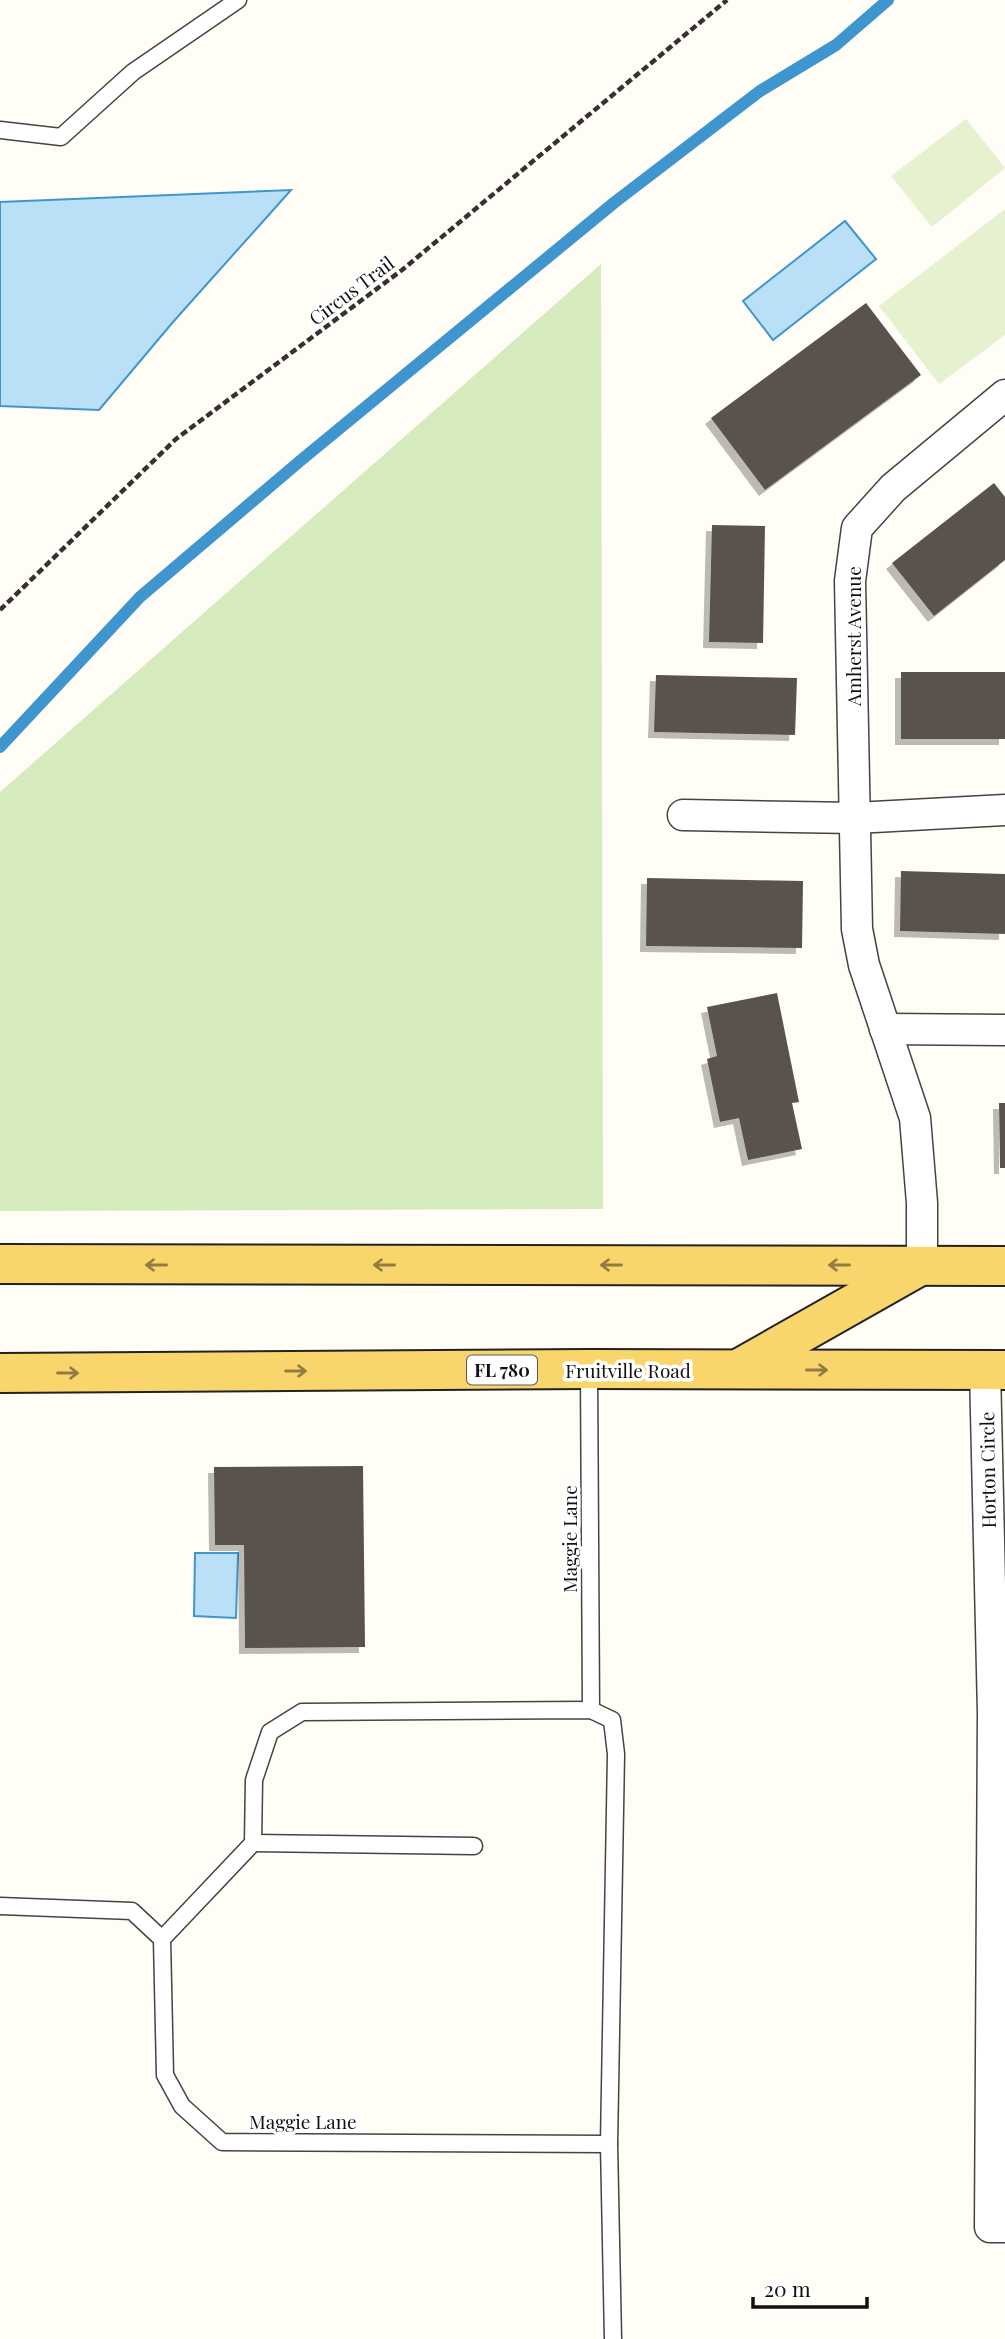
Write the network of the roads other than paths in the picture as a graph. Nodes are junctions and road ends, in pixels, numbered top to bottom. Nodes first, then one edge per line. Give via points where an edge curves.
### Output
1 (238, 0) edge
2 (0, 130) edge
3 (1005, 395) edge
4 (1005, 810) edge
5 (683, 815) dead end
6 (855, 818) junction
7 (885, 1029) junction
8 (1005, 1030) edge
9 (0, 1264) edge
10 (922, 1265) junction
11 (1005, 1266) edge
12 (998, 1367) edge
13 (589, 1369) junction
14 (736, 1370) junction
15 (0, 1373) edge
16 (591, 1710) junction
17 (253, 1843) junction
18 (474, 1846) dead end
19 (0, 1906) edge
20 (162, 1939) junction
21 (609, 2144) junction
22 (1005, 2227) edge
23 (613, 2339) edge

1 - 2 lane via 133,72 61,137
3 - 6 street, Amherst Avenue via 893,488 857,528 850,581
4 - 6 street
5 - 6 street
6 - 7 street, Amherst Avenue via 857,929
7 - 8 street
7 - 10 street, Amherst Avenue via 915,1118
10 -> 9 main road
10 - 11 main road
10 - 14 main road
14 -> 12 main road, Fruitville Road / FL 780
12 - 22 street, Horton Circle via 986,1488 993,1713 990,2227
13 - 14 main road, Fruitville Road / FL 780
15 -> 13 main road, Fruitville Road / FL 780
13 - 16 lane, Maggie Lane
16 - 17 lane via 302,1712 270,1732 254,1780
16 - 21 lane via 611,1720 616,1754
17 - 18 lane
17 - 20 lane
19 - 20 lane via 132,1911
20 - 21 lane, Maggie Lane via 166,2075 183,2106 222,2142
21 - 23 lane

